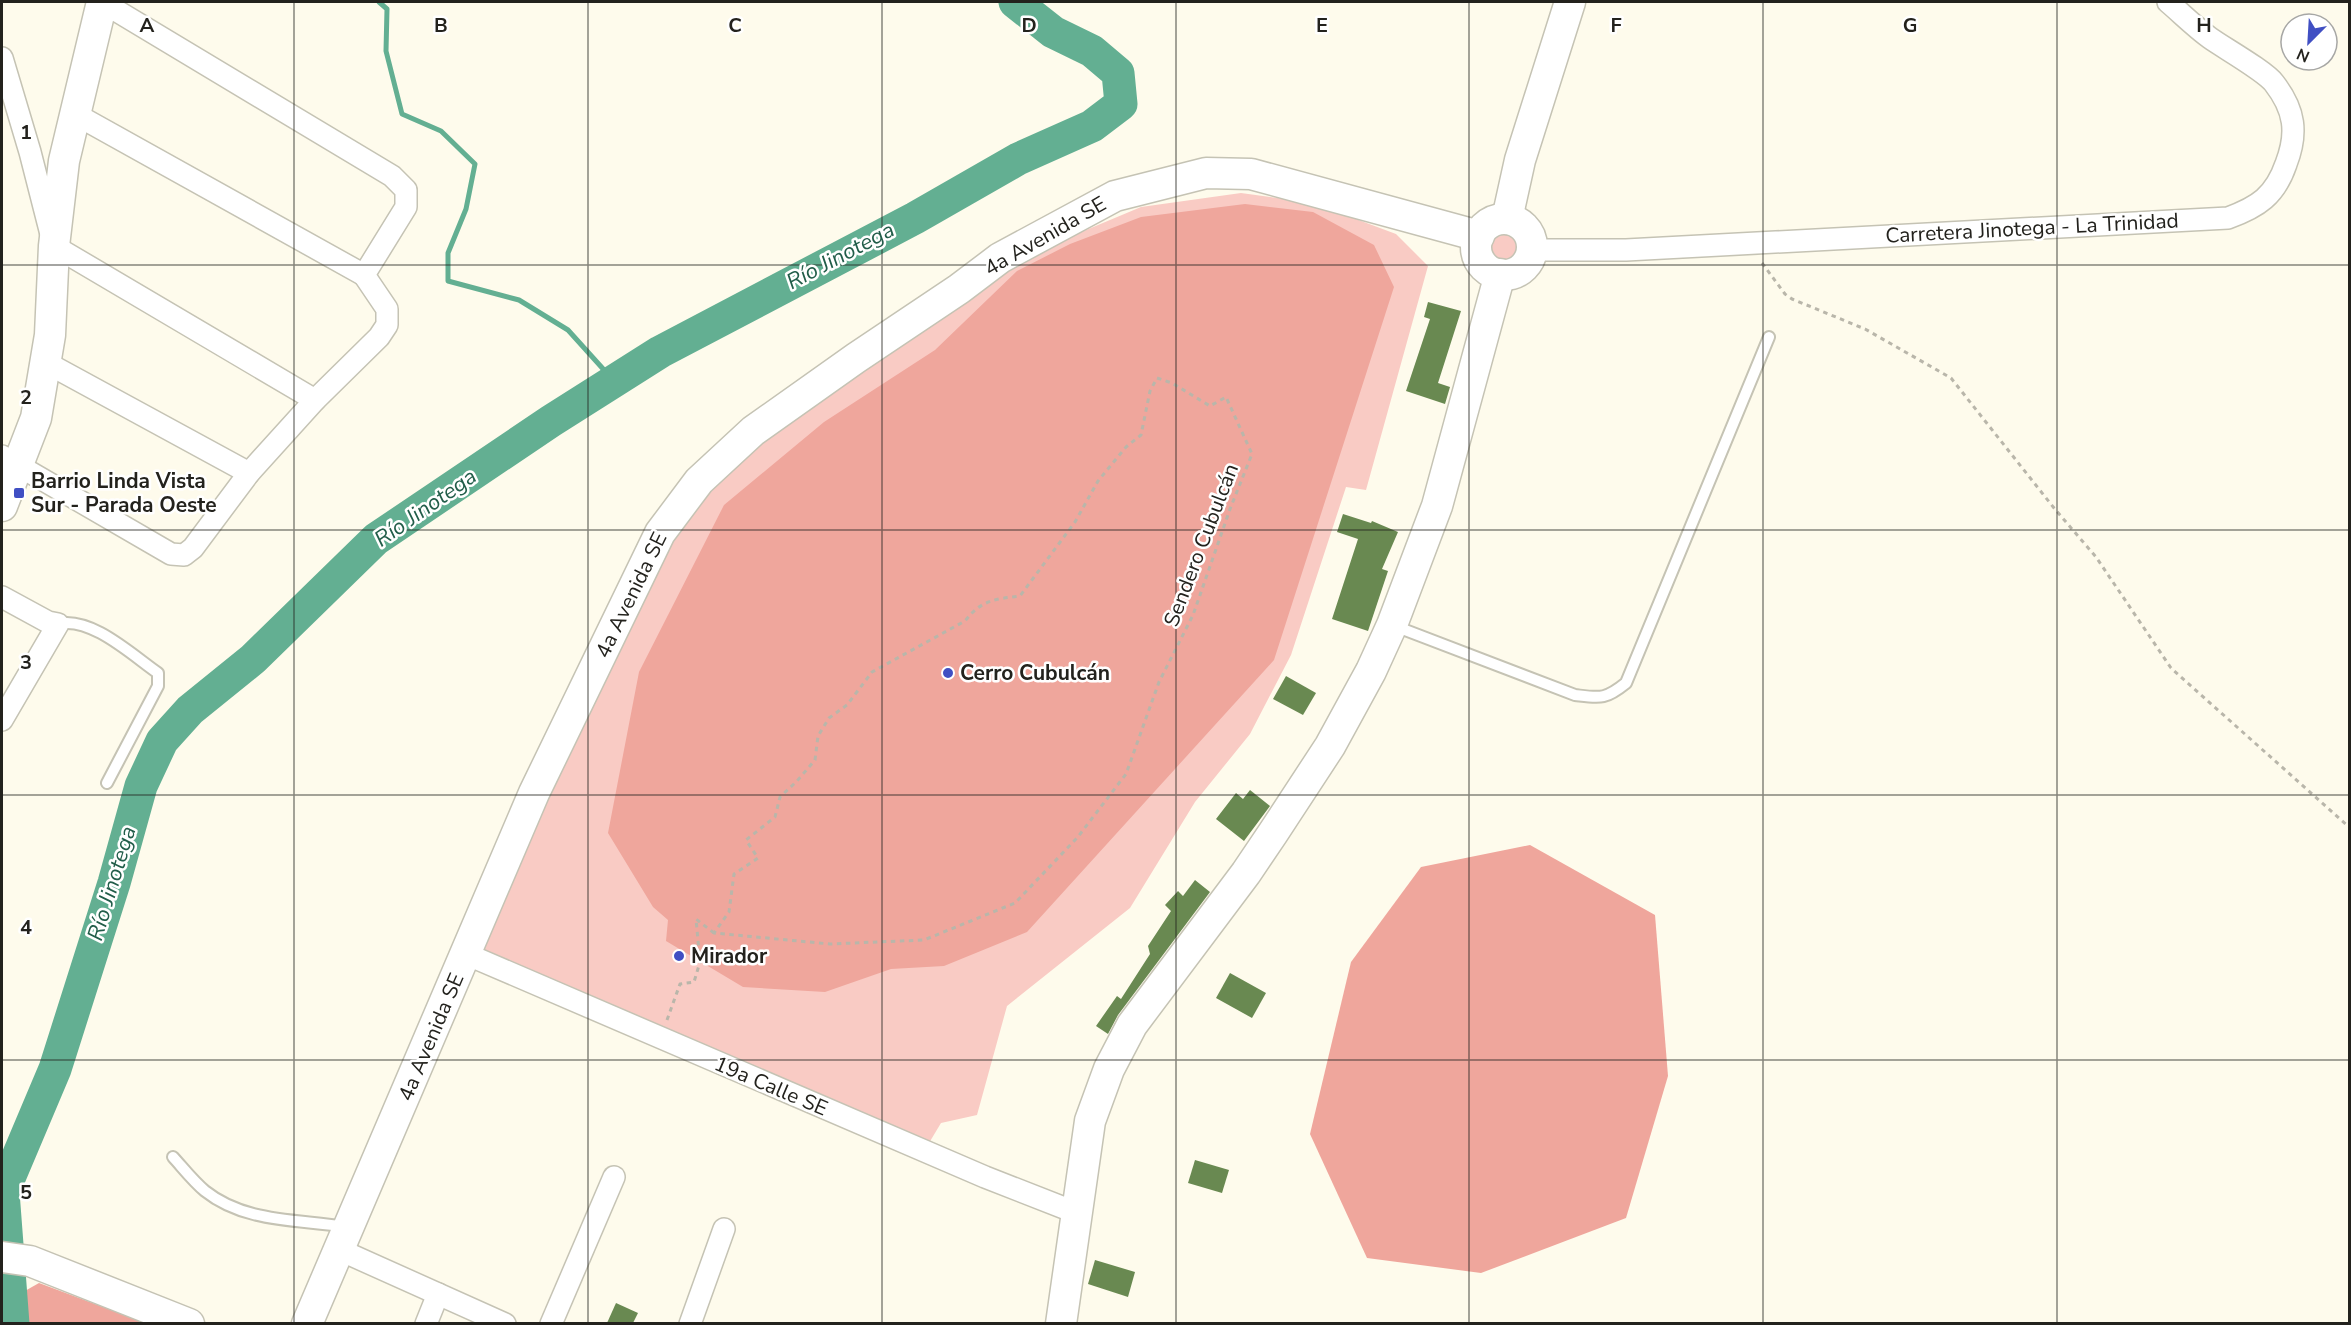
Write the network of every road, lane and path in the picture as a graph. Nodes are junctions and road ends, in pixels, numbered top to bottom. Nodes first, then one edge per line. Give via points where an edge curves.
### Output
1 (102, 2) edge
2 (1570, 2) edge
3 (2168, 2) edge
4 (2, 58) edge
5 (75, 114) junction
6 (1507, 219) junction
7 (1479, 236) junction
8 (1746, 242) junction
9 (54, 246) junction
10 (1532, 250) junction
11 (364, 274) junction
12 (1500, 274) junction
13 (1768, 337) dead end
14 (45, 362) junction
15 (315, 400) junction
16 (10, 460) edge
17 (249, 473) junction
18 (2, 506) edge
19 (2, 597) edge
20 (58, 624) junction
21 (1392, 625) junction
22 (2, 720) edge
23 (107, 783) dead end
24 (2349, 828) edge
25 (714, 933) junction
26 (466, 954) junction
27 (665, 1025) dead end
28 (173, 1157) dead end
29 (614, 1177) dead end
30 (1077, 1213) junction
31 (724, 1229) dead end
32 (345, 1239) junction
33 (16, 1259) edge
34 (438, 1294) junction
35 (189, 1323) edge
36 (307, 1323) edge
37 (426, 1323) edge
38 (505, 1323) edge
39 (552, 1323) edge
40 (690, 1323) edge
41 (1061, 1323) edge

1 - 5 street
1 - 11 street via 392,176 406,190 406,207
2 - 6 street via 1520,160
3 - 8 street, Carretera Jinotega - La Trinidad via 2207,36 2273,81 2292,115 2294,142 2285,168 2272,193 2253,209 2228,218
4 - 9 street
5 - 9 street via 64,161
5 - 11 street
6 - 7 street via 1490,223
6 - 10 street via 1526,229
7 - 12 street via 1480,260
7 - 26 street, 4a Avenida SE via 1251,174 1206,173 1115,196 1000,258 753,431 699,482 660,533 534,793
8 - 10 street, Carretera Jinotega - La Trinidad via 1626,250
8 - 24 path via 1792,299 1865,329 1951,378 2096,557 2171,668
9 - 14 street
9 - 15 street
10 - 12 street via 1525,266
11 - 15 street via 387,309 387,325
12 - 21 street via 1437,506
13 - 21 lane via 1626,683 1610,695 1575,695
14 - 16 street via 36,417
14 - 17 street
15 - 17 street
16 - 17 street via 171,554 184,555
16 - 18 street
19 - 20 street
20 - 22 street
20 - 23 lane via 77,623 99,632 158,673 158,686
21 - 30 street via 1330,746 1246,873 1132,1025 1109,1069 1090,1121
25 - 25 path, Sendero Cubulcán via 830,944 924,940 1015,903 1077,838 1126,774 1159,682 1193,615 1252,454 1226,397 1210,406 1157,378 1150,391 1141,435 1098,481 1075,522 1020,596 990,600 974,609 965,621 872,672 847,705 829,718 818,736 815,760 780,797 775,817 746,840 758,858 734,874 729,912
25 - 27 path, Sendero Cubulcán via 696,919 700,962 694,982 680,984
26 - 30 street, 19a Calle SE
26 - 32 street, 4a Avenida SE
28 - 32 lane via 205,1190 230,1207
29 - 39 street
30 - 41 street
31 - 40 street
32 - 34 street
32 - 36 street, 4a Avenida SE
33 - 35 street
34 - 37 street
34 - 38 street

